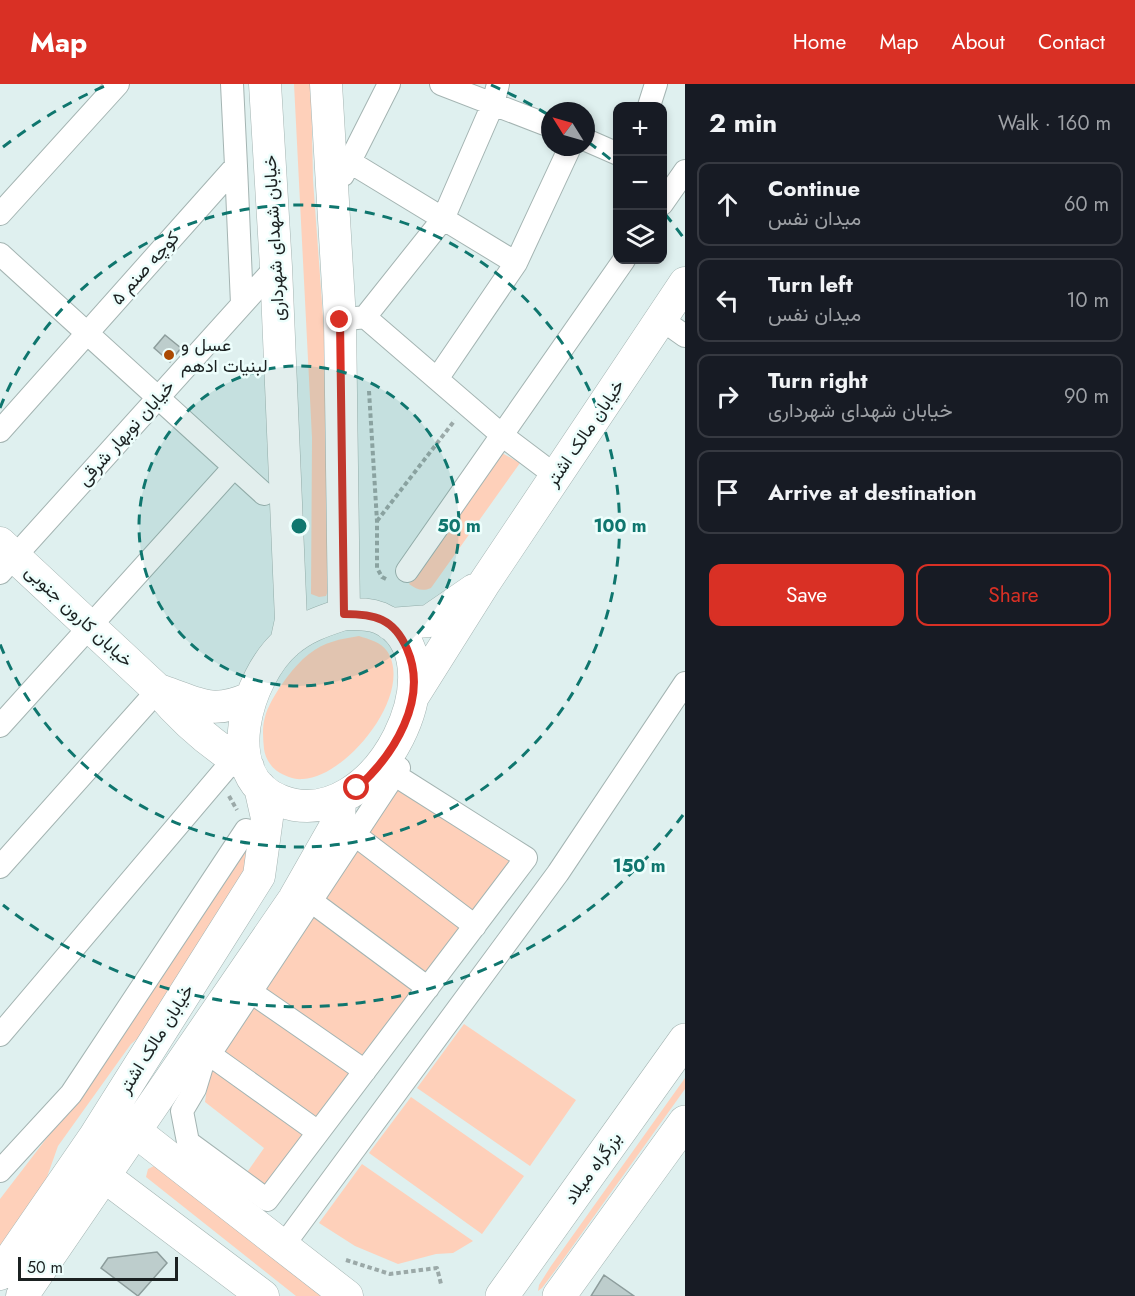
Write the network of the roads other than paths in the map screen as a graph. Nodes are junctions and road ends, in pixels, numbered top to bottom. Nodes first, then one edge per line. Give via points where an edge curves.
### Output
1 (117, 84) edge
2 (232, 84) edge
3 (265, 84) edge
4 (326, 84) edge
5 (389, 84) edge
6 (441, 84) edge
7 (656, 84) edge
8 (496, 94) edge
9 (650, 102) edge
10 (541, 121) edge
11 (595, 145) edge
12 (613, 152) edge
13 (566, 156) edge
14 (350, 162) junction
15 (236, 166) junction
16 (678, 177) edge
17 (334, 192) junction
18 (667, 197) edge
19 (0, 214) edge
20 (442, 219) junction
21 (0, 254) edge
22 (516, 263) junction
23 (621, 264) edge
24 (276, 267) junction
25 (685, 283) edge
26 (242, 304) junction
27 (352, 319) junction
28 (673, 327) edge
29 (87, 332) junction
30 (437, 379) junction
31 (158, 398) junction
32 (0, 431) edge
33 (503, 436) junction
34 (234, 467) junction
35 (555, 476) junction
36 (264, 494) dead end
37 (5, 557) edge
38 (407, 571) road end
39 (485, 582) junction
40 (344, 614) junction
41 (390, 624) junction
42 (90, 627) junction
43 (286, 643) junction
44 (685, 683) edge
45 (158, 690) junction
46 (250, 698) junction
47 (412, 699) junction
48 (0, 726) edge
49 (393, 767) junction
50 (240, 773) junction
51 (340, 800) junction
52 (246, 830) road end
53 (355, 835) junction
54 (0, 867) edge
55 (558, 873) junction
56 (311, 901) junction
57 (475, 926) junction
58 (428, 988) junction
59 (251, 992) junction
60 (0, 1035) edge
61 (685, 1040) edge
62 (209, 1054) junction
63 (365, 1071) junction
64 (685, 1122) edge
65 (135, 1131) junction
66 (318, 1132) junction
67 (95, 1136) junction
68 (0, 1171) edge
69 (104, 1176) junction
70 (283, 1246) junction
71 (0, 1274) edge
72 (260, 1295) edge
73 (22, 1296) edge
74 (347, 1296) edge
75 (502, 1296) edge
76 (559, 1296) edge

1 - 19 street
2 - 15 street
3 - 24 main road, خیابان شهدای شهرداری
4 - 17 main road
5 - 14 street
6 - 8 street
7 - 9 street
8 - 10 street
8 - 20 street
11 - 12 street
13 - 22 street
14 - 17 street
14 - 20 street
15 - 26 street
15 - 29 street, کوچه صنم ۵
16 - 18 street
17 - 27 main road
20 - 22 street
20 - 27 street
21 - 29 street
22 - 30 street
23 - 33 street
24 - 26 street, خیابان نوبهار شرقی
24 - 43 main road, خیابان شهدای شهرداری via 291,620
25 - 28 main road, خیابان مالک اشتر
26 - 31 street, خیابان نوبهار شرقی
27 - 30 street
27 - 40 main road
28 - 35 main road, خیابان مالک اشتر
29 - 31 street
29 - 32 street, کوچه صنم ۵
30 - 33 street
31 - 34 street
31 - 37 street, خیابان نوبهار شرقی
33 - 35 street
33 - 38 street
34 - 36 street
34 - 42 street
35 - 39 main road, خیابان مالک اشتر
37 - 42 main road, خیابان کارون جنوبی
39 - 41 main road, خیابان مالک اشتر via 429,621
39 - 47 main road, خیابان مالک اشتر
40 - 41 main road via 366,614
40 - 43 main road via 314,623
41 - 47 main road via 411,657
42 - 45 main road, خیابان کارون جنوبی
42 - 48 street
43 - 46 main road
44 - 55 street
45 - 46 main road, خیابان کارون جنوبی via 219,708
45 - 50 main road, خیابان کارون جنوبی
45 - 54 street
46 - 50 main road
47 - 49 main road
49 - 51 main road via 372,775
49 - 53 street
49 - 55 street
49 - 57 street via 526,858
50 - 51 main road via 272,798 293,806 319,806
50 - 60 street
50 - 67 main road, خیابان مالک اشتر via 267,818 259,876
51 - 65 main road via 339,820 294,899
52 - 68 street via 70,1094
53 - 56 street
53 - 57 street
55 - 70 street
56 - 58 street
56 - 59 street
57 - 58 street
58 - 63 street
59 - 62 street
59 - 63 street
61 - 75 highway, بزرگراه میلاد
62 - 66 street
62 - 66 street via 182,1111 188,1142 258,1194 267,1200
63 - 66 street
64 - 76 highway
65 - 67 main road
65 - 69 main road
65 - 70 main road
67 - 69 main road
67 - 71 main road, خیابان مالک اشتر
69 - 72 main road
69 - 73 main road
70 - 74 main road

